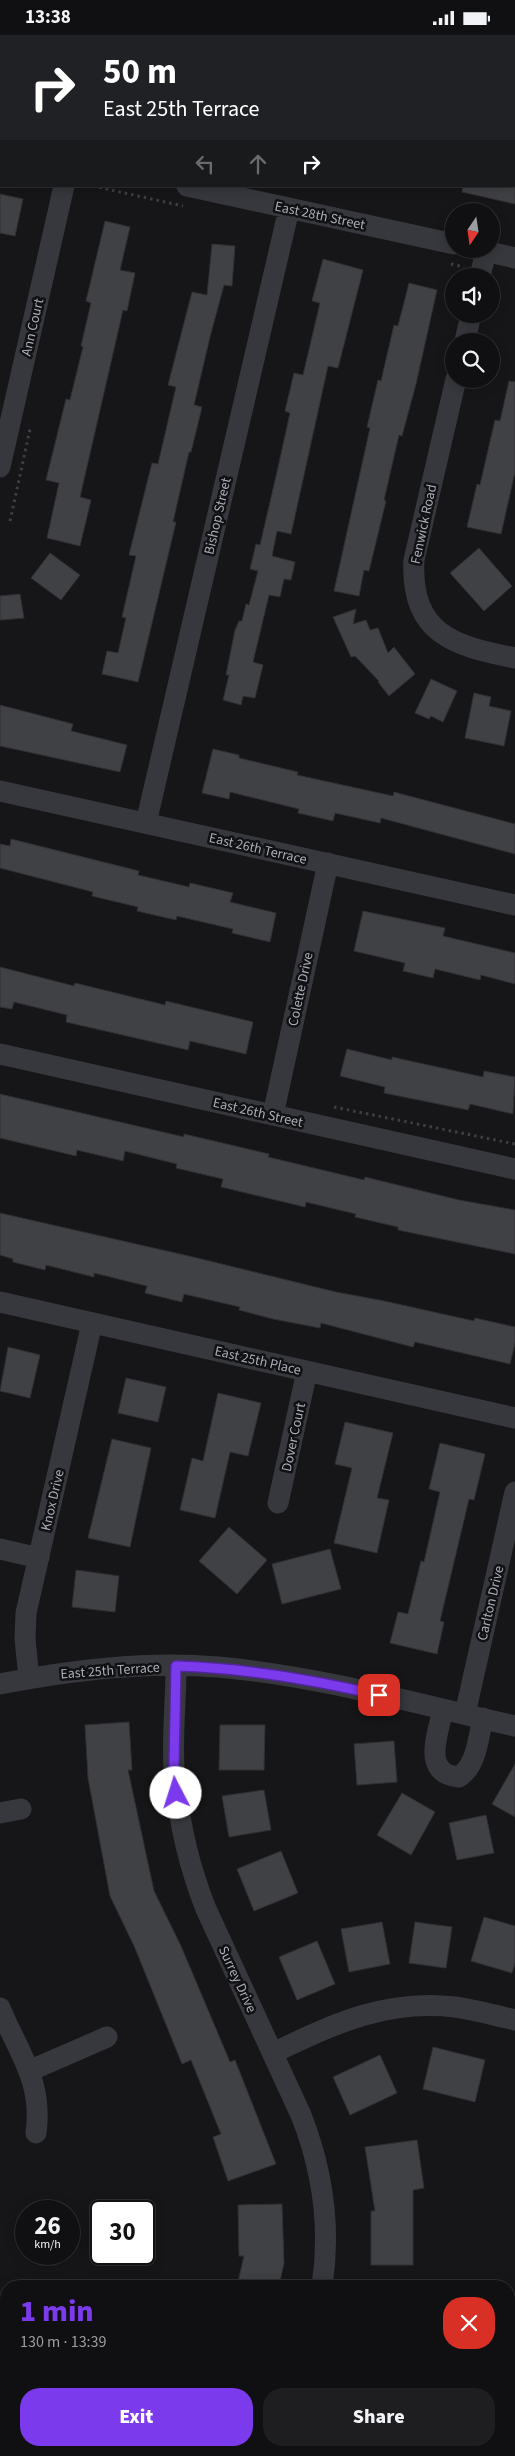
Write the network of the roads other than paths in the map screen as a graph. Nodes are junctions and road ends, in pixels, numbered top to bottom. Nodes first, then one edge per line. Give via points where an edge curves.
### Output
1 (64, 187) edge
2 (191, 187) edge
3 (289, 209) junction
4 (445, 242) edge
5 (515, 257) edge
6 (481, 262) edge
7 (454, 388) edge
8 (0, 467) edge
9 (506, 656) edge
10 (0, 791) edge
11 (146, 823) junction
12 (328, 863) junction
13 (515, 905) edge
14 (0, 1055) edge
15 (273, 1115) junction
16 (515, 1169) edge
17 (0, 1302) edge
18 (92, 1323) junction
19 (308, 1371) junction
20 (515, 1418) edge
21 (515, 1492) edge
22 (278, 1503) dead end
23 (0, 1549) edge
24 (39, 1558) junction
25 (176, 1666) junction
26 (29, 1678) junction
27 (0, 1684) edge
28 (443, 1709) junction
29 (474, 1716) junction
30 (515, 1725) edge
31 (22, 1809) dead end
32 (0, 1813) edge
33 (0, 2010) edge
34 (515, 2019) edge
35 (107, 2037) dead end
36 (273, 2053) junction
37 (29, 2071) junction
38 (36, 2133) dead end
39 (322, 2280) edge

1 - 8 street, Ann Court
2 - 3 street, East 28th Street
3 - 4 street, East 28th Street
3 - 11 street, Bishop Street
5 - 6 street
7 - 9 street, Fenwick Road via 414,561 413,579 420,606 435,628 448,639 463,647
10 - 11 street, East 26th Terrace
11 - 12 street, East 26th Terrace
12 - 13 street, East 26th Terrace
12 - 15 street, Colette Drive
14 - 15 street, East 26th Street
15 - 16 street, East 26th Street
17 - 18 street, East 25th Place
18 - 19 street, East 25th Place
18 - 24 street, Knox Drive
19 - 20 street, East 25th Place
19 - 22 street, Dover Court
21 - 29 street, Carlton Drive
23 - 24 street
24 - 26 street, Knox Drive via 26,1613
25 - 26 street, East 25th Terrace via 122,1666
25 - 28 street, East 25th Terrace via 224,1668 301,1678
25 - 36 street, Surrey Drive via 174,1767 184,1845 206,1909
26 - 27 street, East 25th Terrace
28 - 29 street, East 25th Terrace
28 - 29 street, Carlton Drive via 435,1762 441,1772 449,1776 459,1777 467,1772 472,1762
29 - 30 street, East 25th Terrace
31 - 32 street
33 - 37 street
34 - 36 street via 456,2007 397,2007 335,2024
35 - 37 street
36 - 39 street, Surrey Drive via 310,2137 320,2175 326,2234
37 - 38 street via 38,2101

